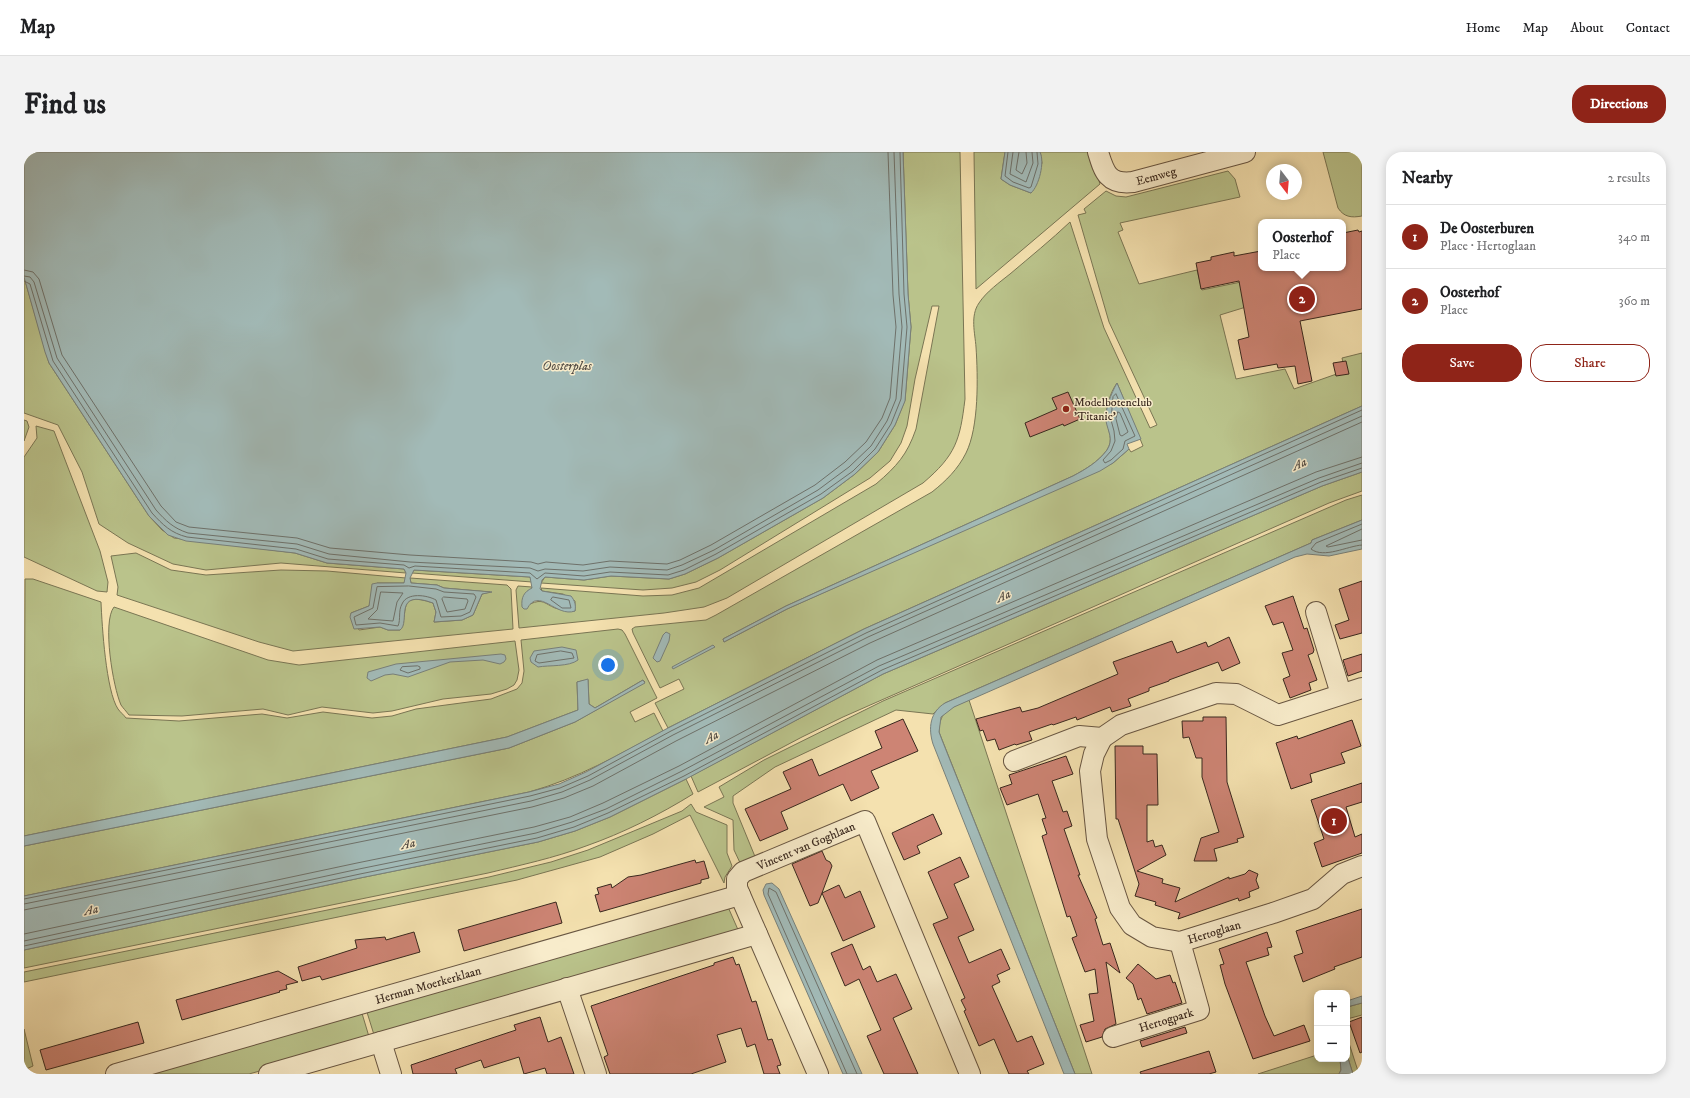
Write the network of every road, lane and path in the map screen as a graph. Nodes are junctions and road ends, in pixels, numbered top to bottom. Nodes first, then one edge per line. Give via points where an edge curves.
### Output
1 (1098, 152) edge
2 (1245, 152) edge
3 (1316, 612) dead end
4 (1362, 688) edge
5 (1341, 694) junction
6 (1102, 738) junction
7 (1014, 761) dead end
8 (1362, 866) edge
9 (740, 895) junction
10 (757, 934) junction
11 (1180, 942) junction
12 (567, 988) junction
13 (1113, 1037) dead end
14 (381, 1042) junction
15 (116, 1074) edge
16 (269, 1074) edge
17 (391, 1074) edge
18 (596, 1074) edge
19 (818, 1074) edge
20 (970, 1074) edge

1 - 2 street, Eemweg via 1107,174 1113,180 1123,183
3 - 5 street
4 - 5 street
5 - 6 street via 1278,715 1236,694 1216,694 1121,725
6 - 7 street via 1079,736
6 - 11 street, Hertoglaan via 1094,754 1090,771 1097,839 1120,908 1132,925 1152,937
8 - 11 street, Hertoglaan via 1342,874 1312,899
9 - 10 street, Vincent van Goghlaan
9 - 15 street, Herman Moerkerklaan
9 - 20 street, Vincent van Goghlaan via 737,879 743,872 865,821
10 - 12 street
10 - 19 street, Vincent van Goghlaan
11 - 13 street, Hertogpark via 1199,1010
12 - 14 street
12 - 18 street
14 - 16 street
14 - 17 street

